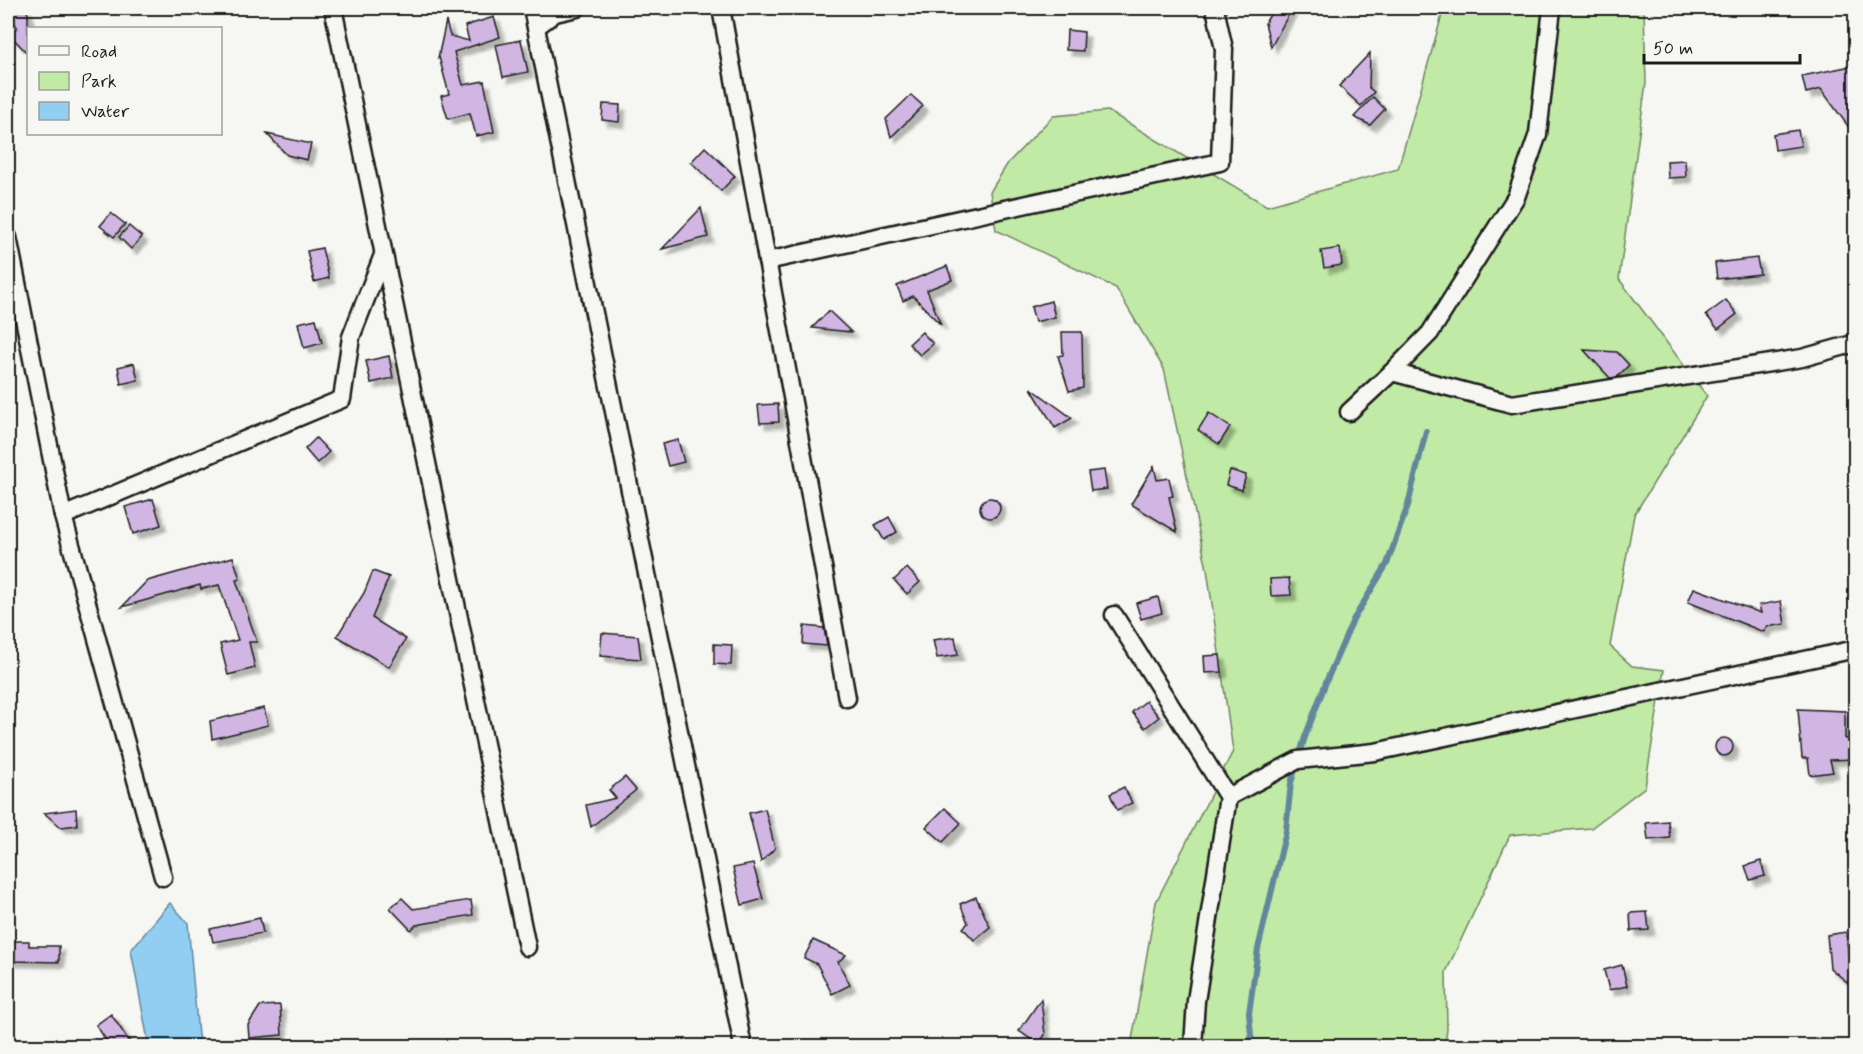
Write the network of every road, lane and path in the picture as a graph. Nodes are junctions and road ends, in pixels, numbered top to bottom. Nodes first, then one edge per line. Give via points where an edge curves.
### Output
1 (333, 8) edge
2 (532, 8) edge
3 (577, 8) edge
4 (721, 8) edge
5 (1215, 8) edge
6 (1552, 8) edge
7 (536, 27) junction
8 (8, 237) edge
9 (383, 254) junction
10 (767, 261) junction
11 (1856, 343) edge
12 (1392, 372) junction
13 (1349, 412) dead end
14 (63, 516) junction
15 (1114, 615) dead end
16 (1856, 649) edge
17 (847, 698) dead end
18 (1228, 797) junction
19 (163, 877) dead end
20 (527, 947) dead end
21 (743, 1047) edge
22 (1193, 1047) edge

1 - 9 street
2 - 7 street
3 - 7 street via 555,13
4 - 10 street
5 - 10 street via 1224,49 1220,162
6 - 12 street via 1538,134 1515,197 1430,333
7 - 21 street
8 - 14 street
9 - 14 street via 351,337 342,399
9 - 20 street
10 - 17 street
11 - 12 street via 1802,358 1512,404
12 - 13 street
14 - 19 street
15 - 18 street
16 - 18 street via 1376,752 1298,760
18 - 22 street via 1196,1001

